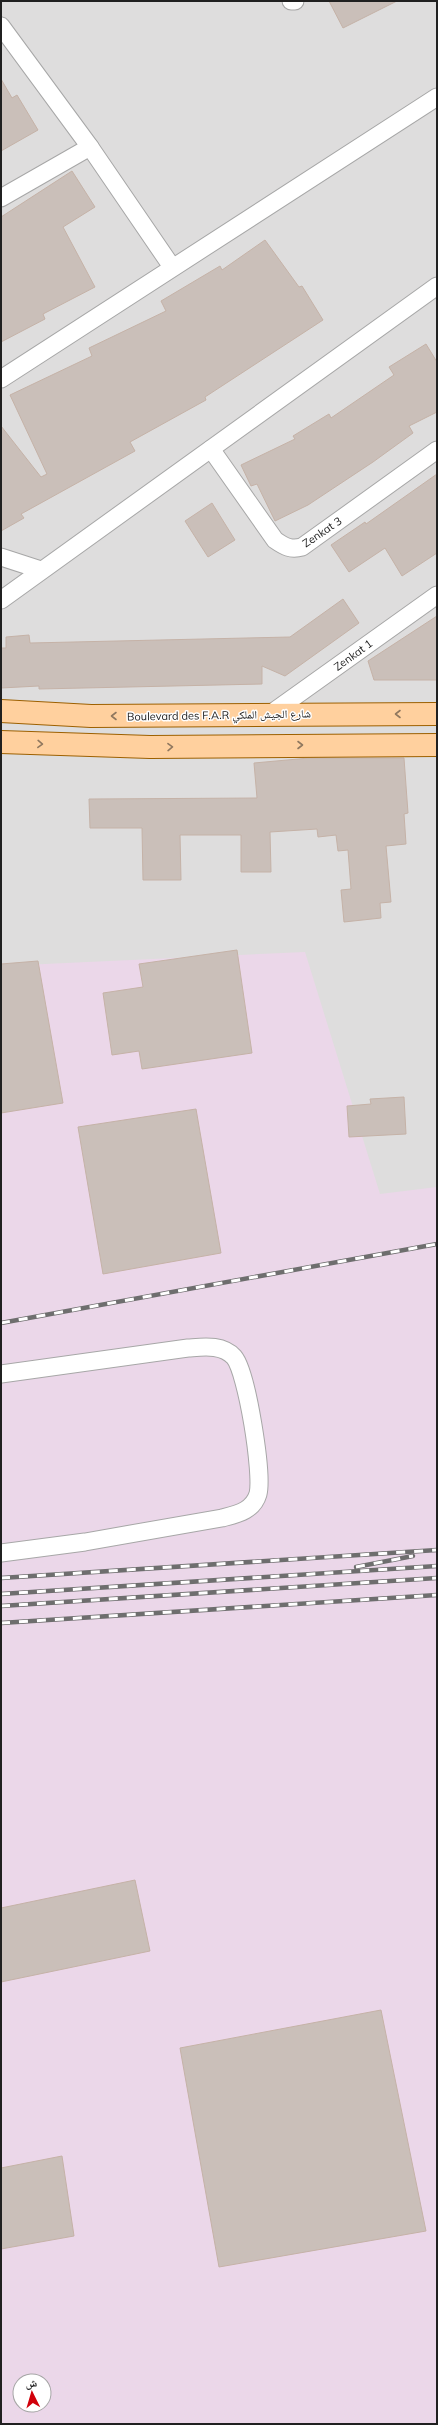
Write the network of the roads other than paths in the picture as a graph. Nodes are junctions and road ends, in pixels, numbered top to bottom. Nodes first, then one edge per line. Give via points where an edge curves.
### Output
1 (291, 1) edge
2 (295, 1) edge
3 (1, 26) edge
4 (437, 96) edge
5 (90, 148) junction
6 (1, 198) edge
7 (172, 267) junction
8 (437, 286) edge
9 (1, 379) edge
10 (211, 449) junction
11 (437, 450) edge
12 (1, 557) edge
13 (42, 570) junction
14 (437, 595) edge
15 (1, 600) edge
16 (1, 711) edge
17 (269, 714) junction
18 (437, 714) edge
19 (1, 742) edge
20 (437, 745) edge
21 (1, 1374) edge
22 (1, 1553) edge

1 - 2 street
3 - 5 street
4 - 7 street
5 - 6 street
5 - 7 street
7 - 9 street
8 - 10 street
10 - 11 street, Zenkat 3 via 275,540 294,549 302,546
10 - 13 street
12 - 13 street
13 - 15 street
14 - 17 street, Zenkat 1
17 -> 16 main road, Boulevard des F.A.R شارع الجيش الملكي via 91,716
18 -> 17 main road, Boulevard des F.A.R شارع الجيش الملكي
19 -> 20 main road via 150,747
21 - 22 street via 188,1348 225,1350 234,1358 246,1390 253,1421 258,1494 252,1504 242,1512 222,1518 85,1542

